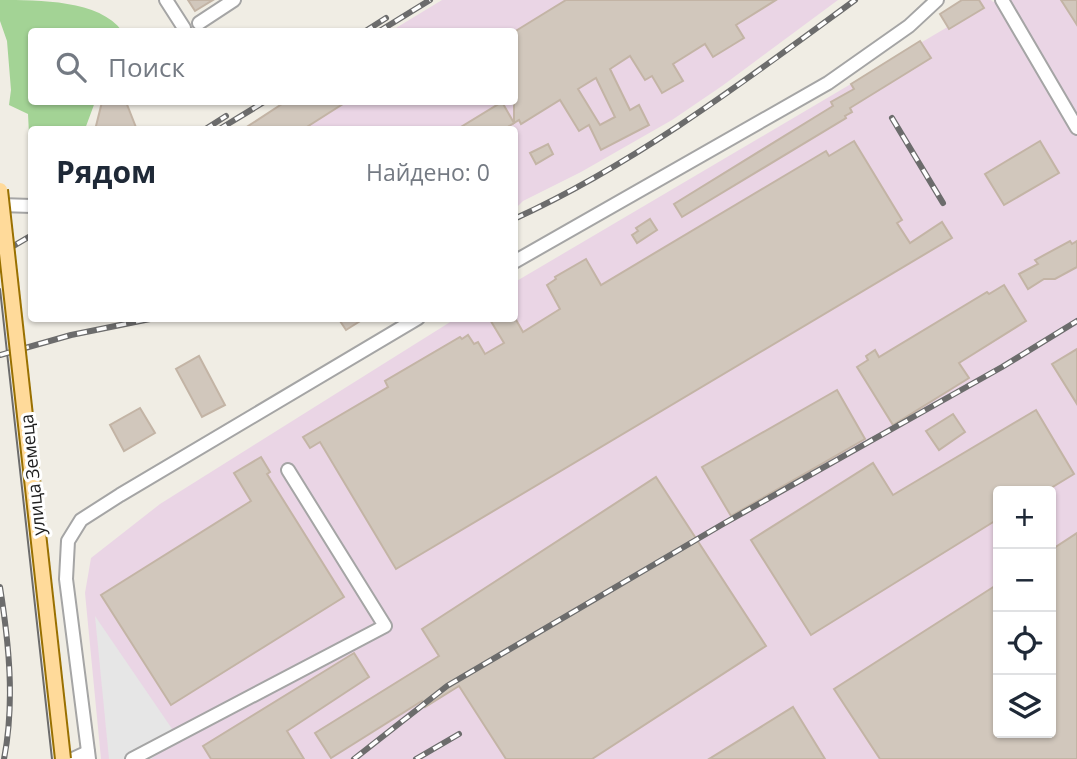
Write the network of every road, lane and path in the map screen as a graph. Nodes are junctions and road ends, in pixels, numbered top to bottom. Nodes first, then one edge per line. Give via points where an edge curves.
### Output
1 (166, 0) edge
2 (234, 0) edge
3 (937, 0) edge
4 (1002, 0) edge
5 (199, 23) dead end
6 (184, 28) dead end
7 (1077, 128) edge
8 (0, 190) edge
9 (0, 205) edge
10 (28, 206) edge
11 (518, 260) edge
12 (411, 322) edge
13 (288, 470) dead end
14 (88, 755) edge
15 (63, 759) edge
16 (73, 759) edge
17 (132, 759) edge

1 - 6 street
2 - 5 street
3 - 11 street via 909,26 828,83
4 - 7 street
8 - 15 main road, улица Земеца, bridge
9 - 10 street
12 - 14 street via 81,520 68,541 66,579
13 - 17 street via 385,626
14 - 16 street

